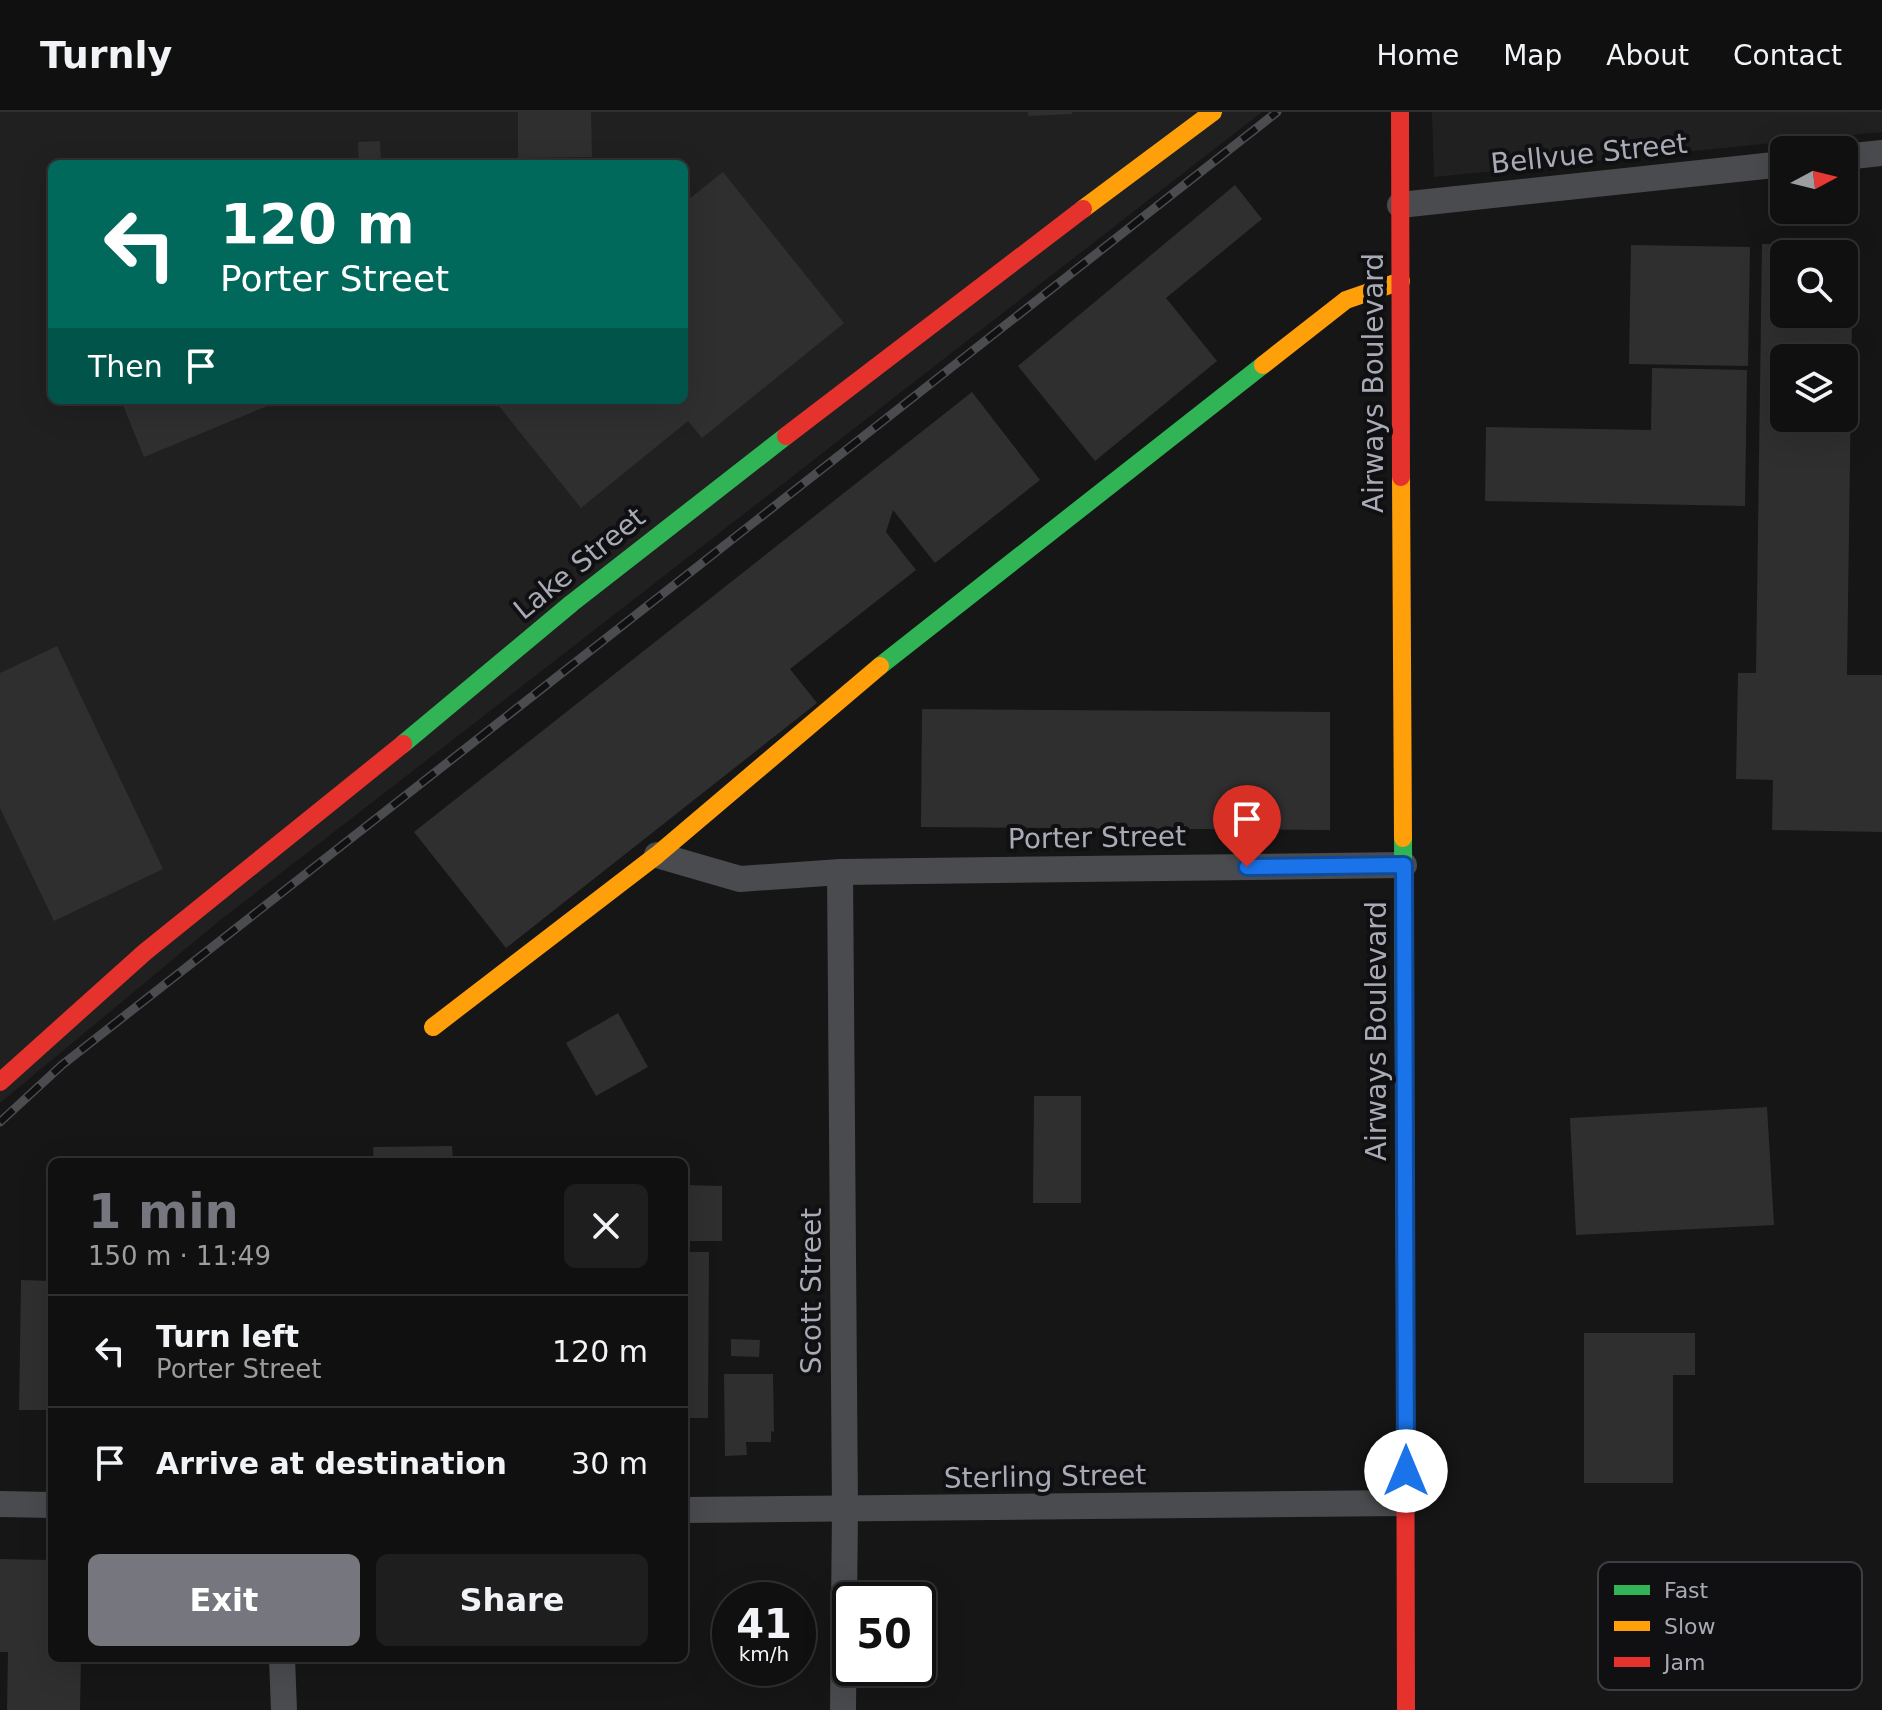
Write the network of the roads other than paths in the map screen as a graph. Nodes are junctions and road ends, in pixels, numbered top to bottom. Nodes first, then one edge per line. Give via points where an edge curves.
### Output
1 (1213, 112) edge
2 (1400, 112) edge
3 (1882, 153) edge
4 (1858, 156) edge
5 (1770, 165) edge
6 (1400, 205) junction
7 (1401, 281) junction
8 (657, 855) junction
9 (1404, 865) junction
10 (840, 872) junction
11 (433, 1027) dead end
12 (0, 1082) edge
13 (1406, 1503) junction
14 (0, 1504) edge
15 (48, 1505) edge
16 (688, 1510) edge
17 (845, 1510) junction
18 (282, 1662) edge
19 (284, 1710) edge
20 (843, 1710) edge
21 (1406, 1710) edge

1 - 12 street, Lake Street via 572,603 145,952
2 - 6 street, Airways Boulevard
3 - 4 street
5 - 6 street, Bellvue Street
6 - 7 street, Airways Boulevard
7 - 8 street via 1346,300 890,658
7 - 9 street, Airways Boulevard
8 - 10 street, Porter Street via 740,879
8 - 11 street
9 - 10 street, Porter Street
9 - 13 street, Airways Boulevard
10 - 17 street, Scott Street
13 - 17 street, Sterling Street
13 - 21 street, Airways Boulevard
14 - 15 street
16 - 17 street, Sterling Street
17 - 20 street, Scott Street
18 - 19 street

